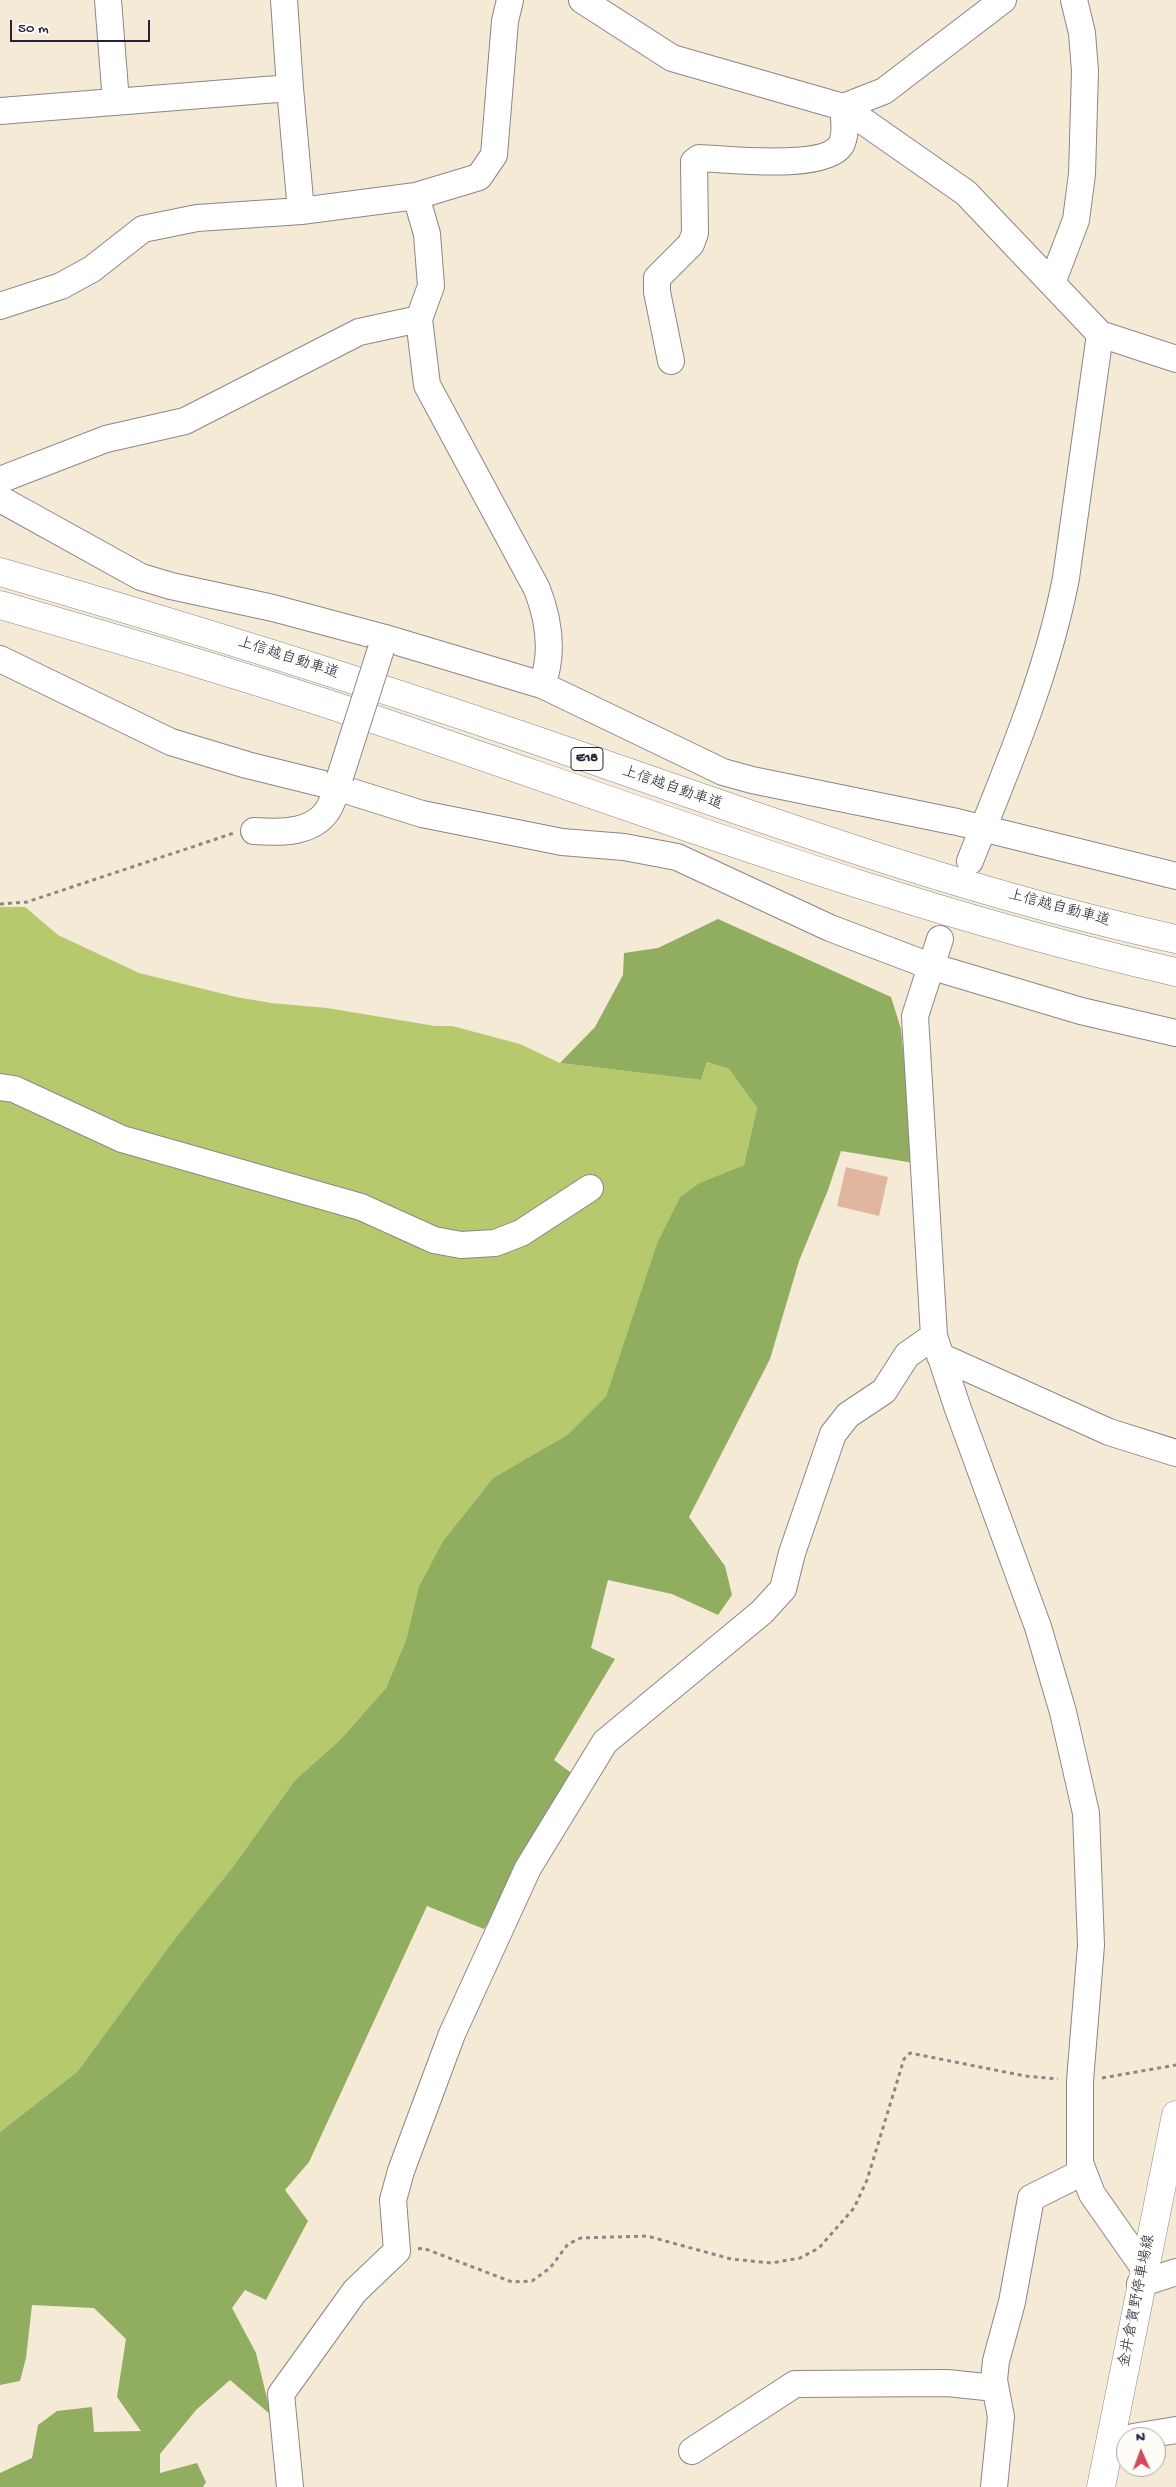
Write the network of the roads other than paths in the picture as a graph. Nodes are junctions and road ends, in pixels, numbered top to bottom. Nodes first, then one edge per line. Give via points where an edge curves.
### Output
1 (108, 0) edge
2 (284, 0) edge
3 (510, 0) edge
4 (582, 0) edge
5 (1002, 0) edge
6 (1074, 0) edge
7 (290, 88) junction
8 (116, 102) junction
9 (843, 107) junction
10 (0, 111) edge
11 (416, 196) junction
12 (301, 211) junction
13 (1052, 283) junction
14 (0, 306) edge
15 (419, 320) junction
16 (1100, 334) junction
17 (1176, 359) edge
18 (671, 362) dead end
19 (0, 480) edge
20 (0, 499) edge
21 (0, 572) edge
22 (0, 605) edge
23 (383, 643) junction
24 (0, 659) edge
25 (542, 686) junction
26 (338, 782) junction
27 (983, 829) junction
28 (254, 831) road end
29 (970, 861) dead end
30 (1176, 876) edge
31 (940, 939) dead end
32 (1176, 939) edge
33 (930, 966) junction
34 (1176, 972) edge
35 (1176, 1033) edge
36 (0, 1086) edge
37 (590, 1188) dead end
38 (937, 1346) junction
39 (1176, 1453) edge
40 (1176, 2115) edge
41 (1083, 2172) junction
42 (1176, 2272) edge
43 (1142, 2276) junction
44 (996, 2388) junction
45 (1124, 2427) edge
46 (692, 2451) dead end
47 (1116, 2454) edge
48 (290, 2487) edge
49 (994, 2487) edge
50 (1101, 2487) edge

1 - 8 street
2 - 7 street
3 - 11 street via 505,21 494,155 479,177
4 - 9 street via 672,58
5 - 9 street via 884,91
6 - 13 street via 1086,71 1082,174 1076,220
7 - 8 street
7 - 12 street
8 - 10 street
9 - 13 street via 966,193
9 - 18 street via 845,128 840,145 826,156 799,162 700,158 694,162 695,233 691,244 657,278
11 - 12 street
11 - 15 street via 427,234 431,286
12 - 14 street via 197,218 143,229 92,268 61,286
13 - 16 street
15 - 19 street via 359,332 185,420 106,438
15 - 25 street via 427,385 537,589 546,614 548,662
16 - 17 street
16 - 27 street via 1059,614 1038,686
20 - 23 street via 141,577 273,608
21 - 32 main road, 上信越自動車道 / E18 via 390,691 882,858
22 - 34 main road, 上信越自動車道 / E18 via 388,724 876,890 1051,941
23 - 25 street
23 - 26 street, bridge
24 - 26 street via 172,742 247,765
25 - 27 street via 723,772
26 - 28 street via 331,805 307,827 294,832
26 - 33 street via 422,814 562,842 624,847 677,857 830,928
27 - 29 street
27 - 30 street
31 - 33 street
33 - 35 street via 1081,1011
33 - 38 street via 915,1016
36 - 37 street via 14,1089 122,1139 361,1207 434,1240 461,1245 495,1243 521,1234
38 - 39 street via 1108,1432
38 - 41 street via 1038,1628 1063,1712 1086,1813 1091,1945 1080,2081 1080,2163
38 - 48 street via 907,1355 884,1391 848,1415 833,1434 783,1589 762,1612 605,1742 528,1868 452,2034 401,2171 392,2200 397,2251 355,2291 281,2394
40 - 43 main road, 金井倉賀野停車場線
41 - 43 street via 1092,2194
41 - 44 street via 1031,2198 1012,2302 996,2361
42 - 43 street
43 - 45 main road, 金井倉賀野停車場線
44 - 46 street via 947,2383 795,2384
44 - 49 street via 1001,2417
47 - 50 main road, 金井倉賀野停車場線

